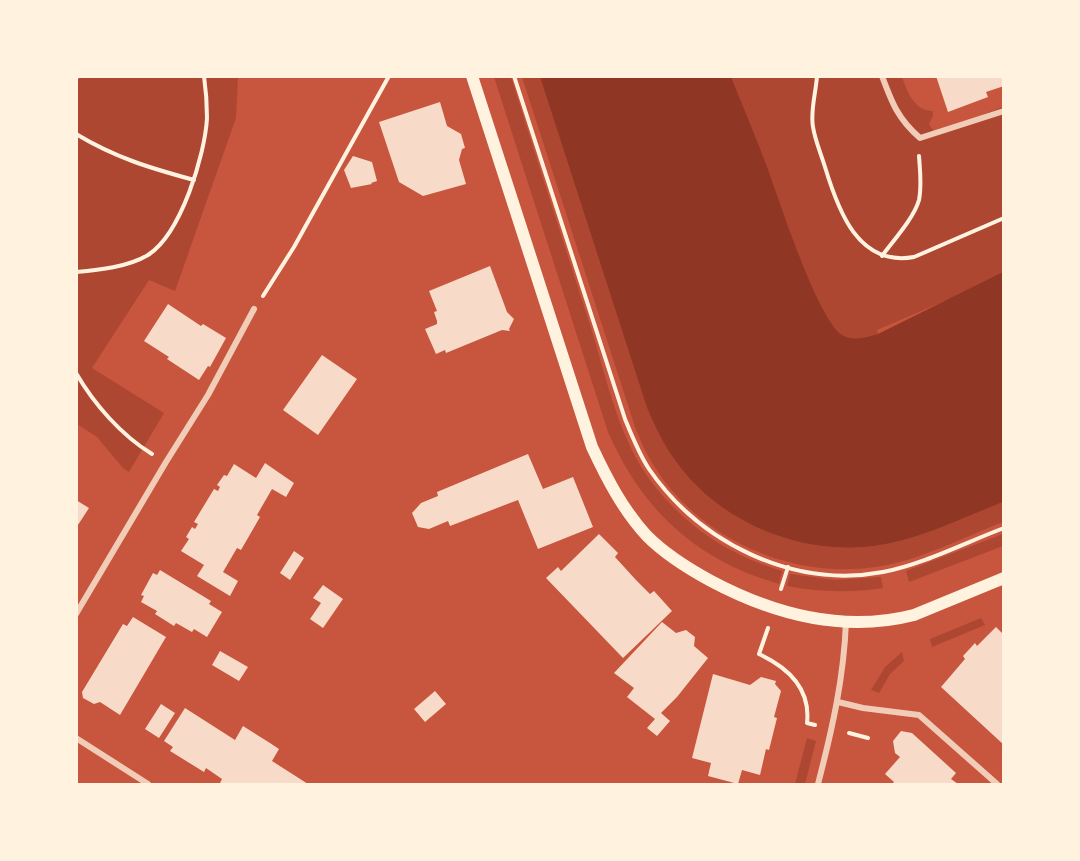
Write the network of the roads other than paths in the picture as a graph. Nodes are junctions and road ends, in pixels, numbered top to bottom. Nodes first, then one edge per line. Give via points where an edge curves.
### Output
1 (472, 76) edge
2 (882, 76) edge
3 (1004, 111) edge
4 (254, 309) road end
5 (1004, 578) edge
6 (76, 614) edge
7 (846, 621) junction
8 (838, 702) junction
9 (76, 738) edge
10 (148, 784) edge
11 (818, 784) edge
12 (998, 784) edge

1 - 7 main road via 582,422 623,506 664,552 727,590 797,615
2 - 3 street via 904,124 920,138
4 - 6 street via 208,395
5 - 7 main road via 914,615
7 - 8 street
8 - 11 street
8 - 12 street via 919,716
9 - 10 street

